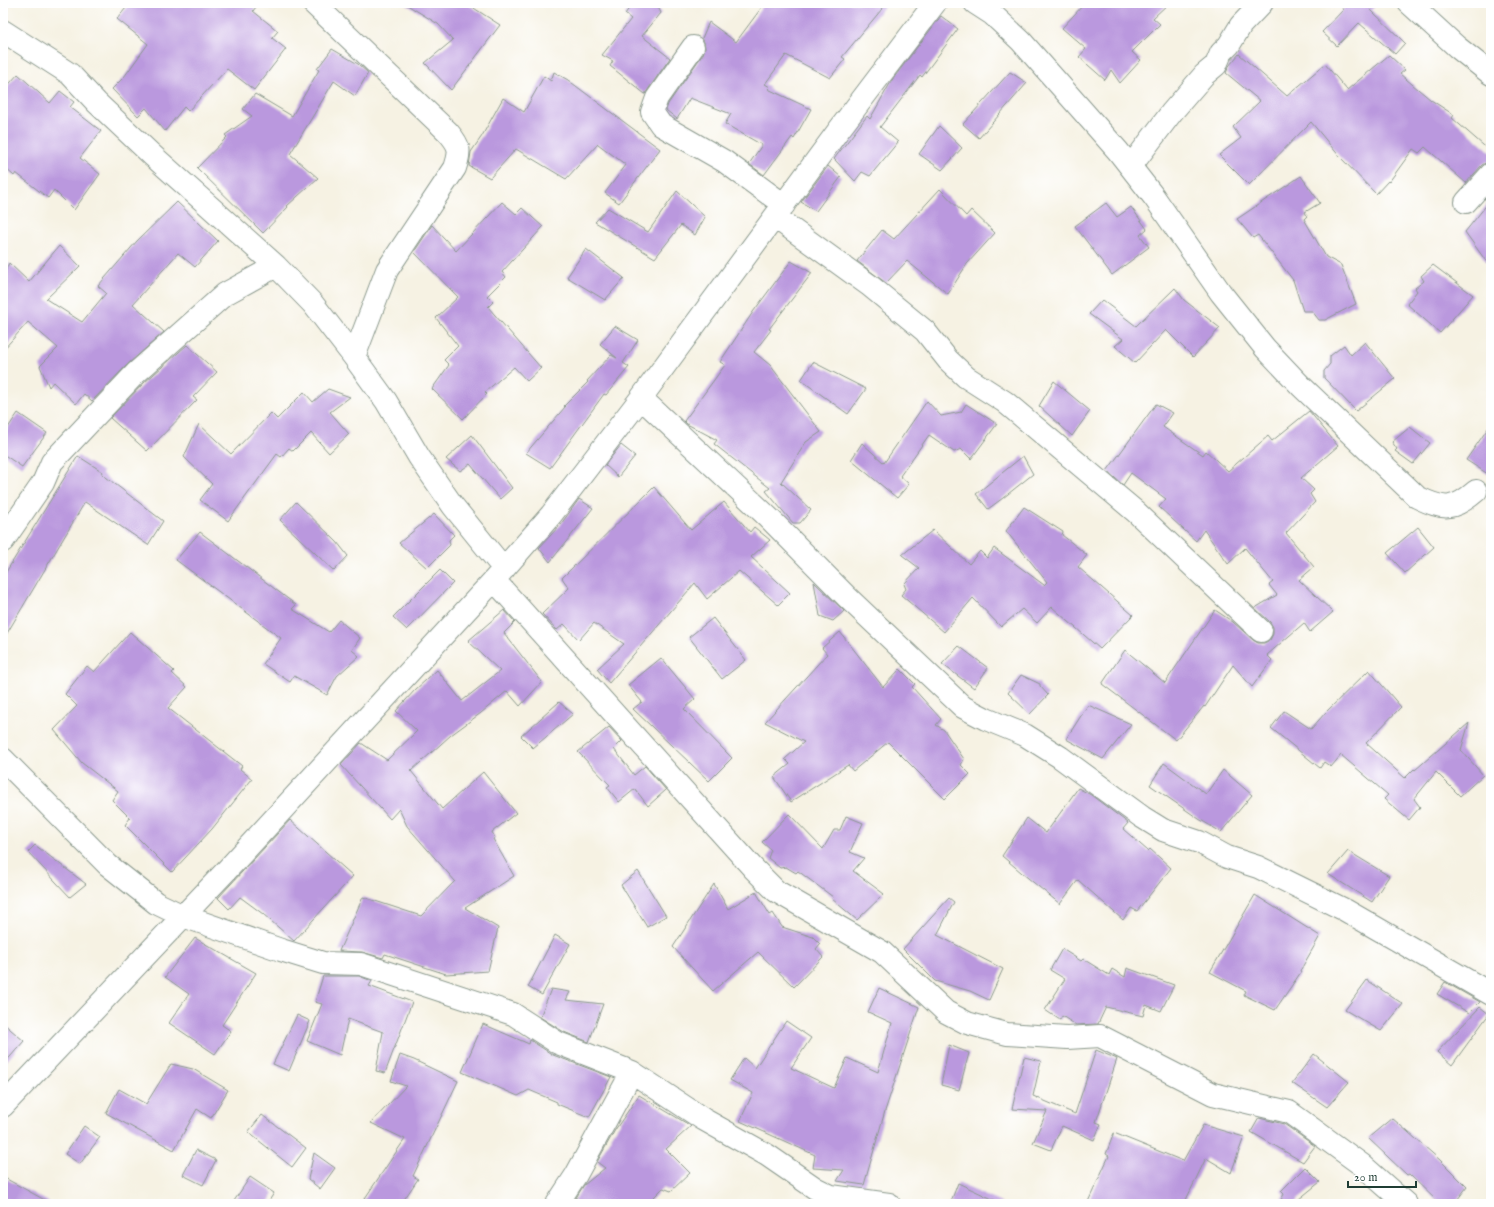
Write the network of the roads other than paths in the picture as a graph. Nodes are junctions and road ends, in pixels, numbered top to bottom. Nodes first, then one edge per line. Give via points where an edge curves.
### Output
1 (313, 3) edge
2 (935, 3) edge
3 (975, 3) edge
4 (1262, 3) edge
5 (1408, 3) edge
6 (3, 30) edge
7 (693, 47) dead end
8 (1491, 74) edge
9 (1131, 166) junction
10 (1491, 174) edge
11 (1466, 202) dead end
12 (779, 211) junction
13 (276, 266) junction
14 (354, 357) junction
15 (641, 398) junction
16 (1476, 491) dead end
17 (3, 541) edge
18 (499, 574) junction
19 (1261, 631) dead end
20 (3, 759) edge
21 (183, 916) junction
22 (1491, 994) edge
23 (632, 1072) junction
24 (3, 1106) edge
25 (557, 1204) edge
26 (889, 1204) edge
27 (1406, 1204) edge

1 - 14 street via 448,132 458,146 459,155 455,168 388,270
2 - 12 street
3 - 9 street via 992,14 1021,41
4 - 9 street via 1241,25 1221,53 1216,65 1172,112
5 - 8 street
6 - 13 street via 70,74 152,155
7 - 12 street via 657,98 652,112 661,125 724,161
9 - 16 street via 1221,293 1265,348 1417,498 1435,506 1446,507 1466,500
10 - 11 street
12 - 15 street
12 - 19 street via 925,331 948,360 966,377 1005,402 1136,512
13 - 14 street via 313,304
13 - 17 street via 225,294 136,373 52,462 43,483
14 - 18 street via 386,401 419,457
15 - 18 street via 551,515
15 - 22 street via 768,517 847,597 963,707 1024,735 1054,753 1163,830 1258,867 1345,910
18 - 21 street
18 - 27 street via 748,862 776,891 882,952 946,1012 967,1023 1007,1034 1067,1038 1100,1036 1213,1094 1289,1112 1362,1165
20 - 21 street via 108,865 156,903
21 - 23 street via 323,963 361,964 513,1014 558,1043
21 - 24 street
23 - 25 street via 576,1175
23 - 26 street via 703,1119 767,1154 815,1188 831,1196

